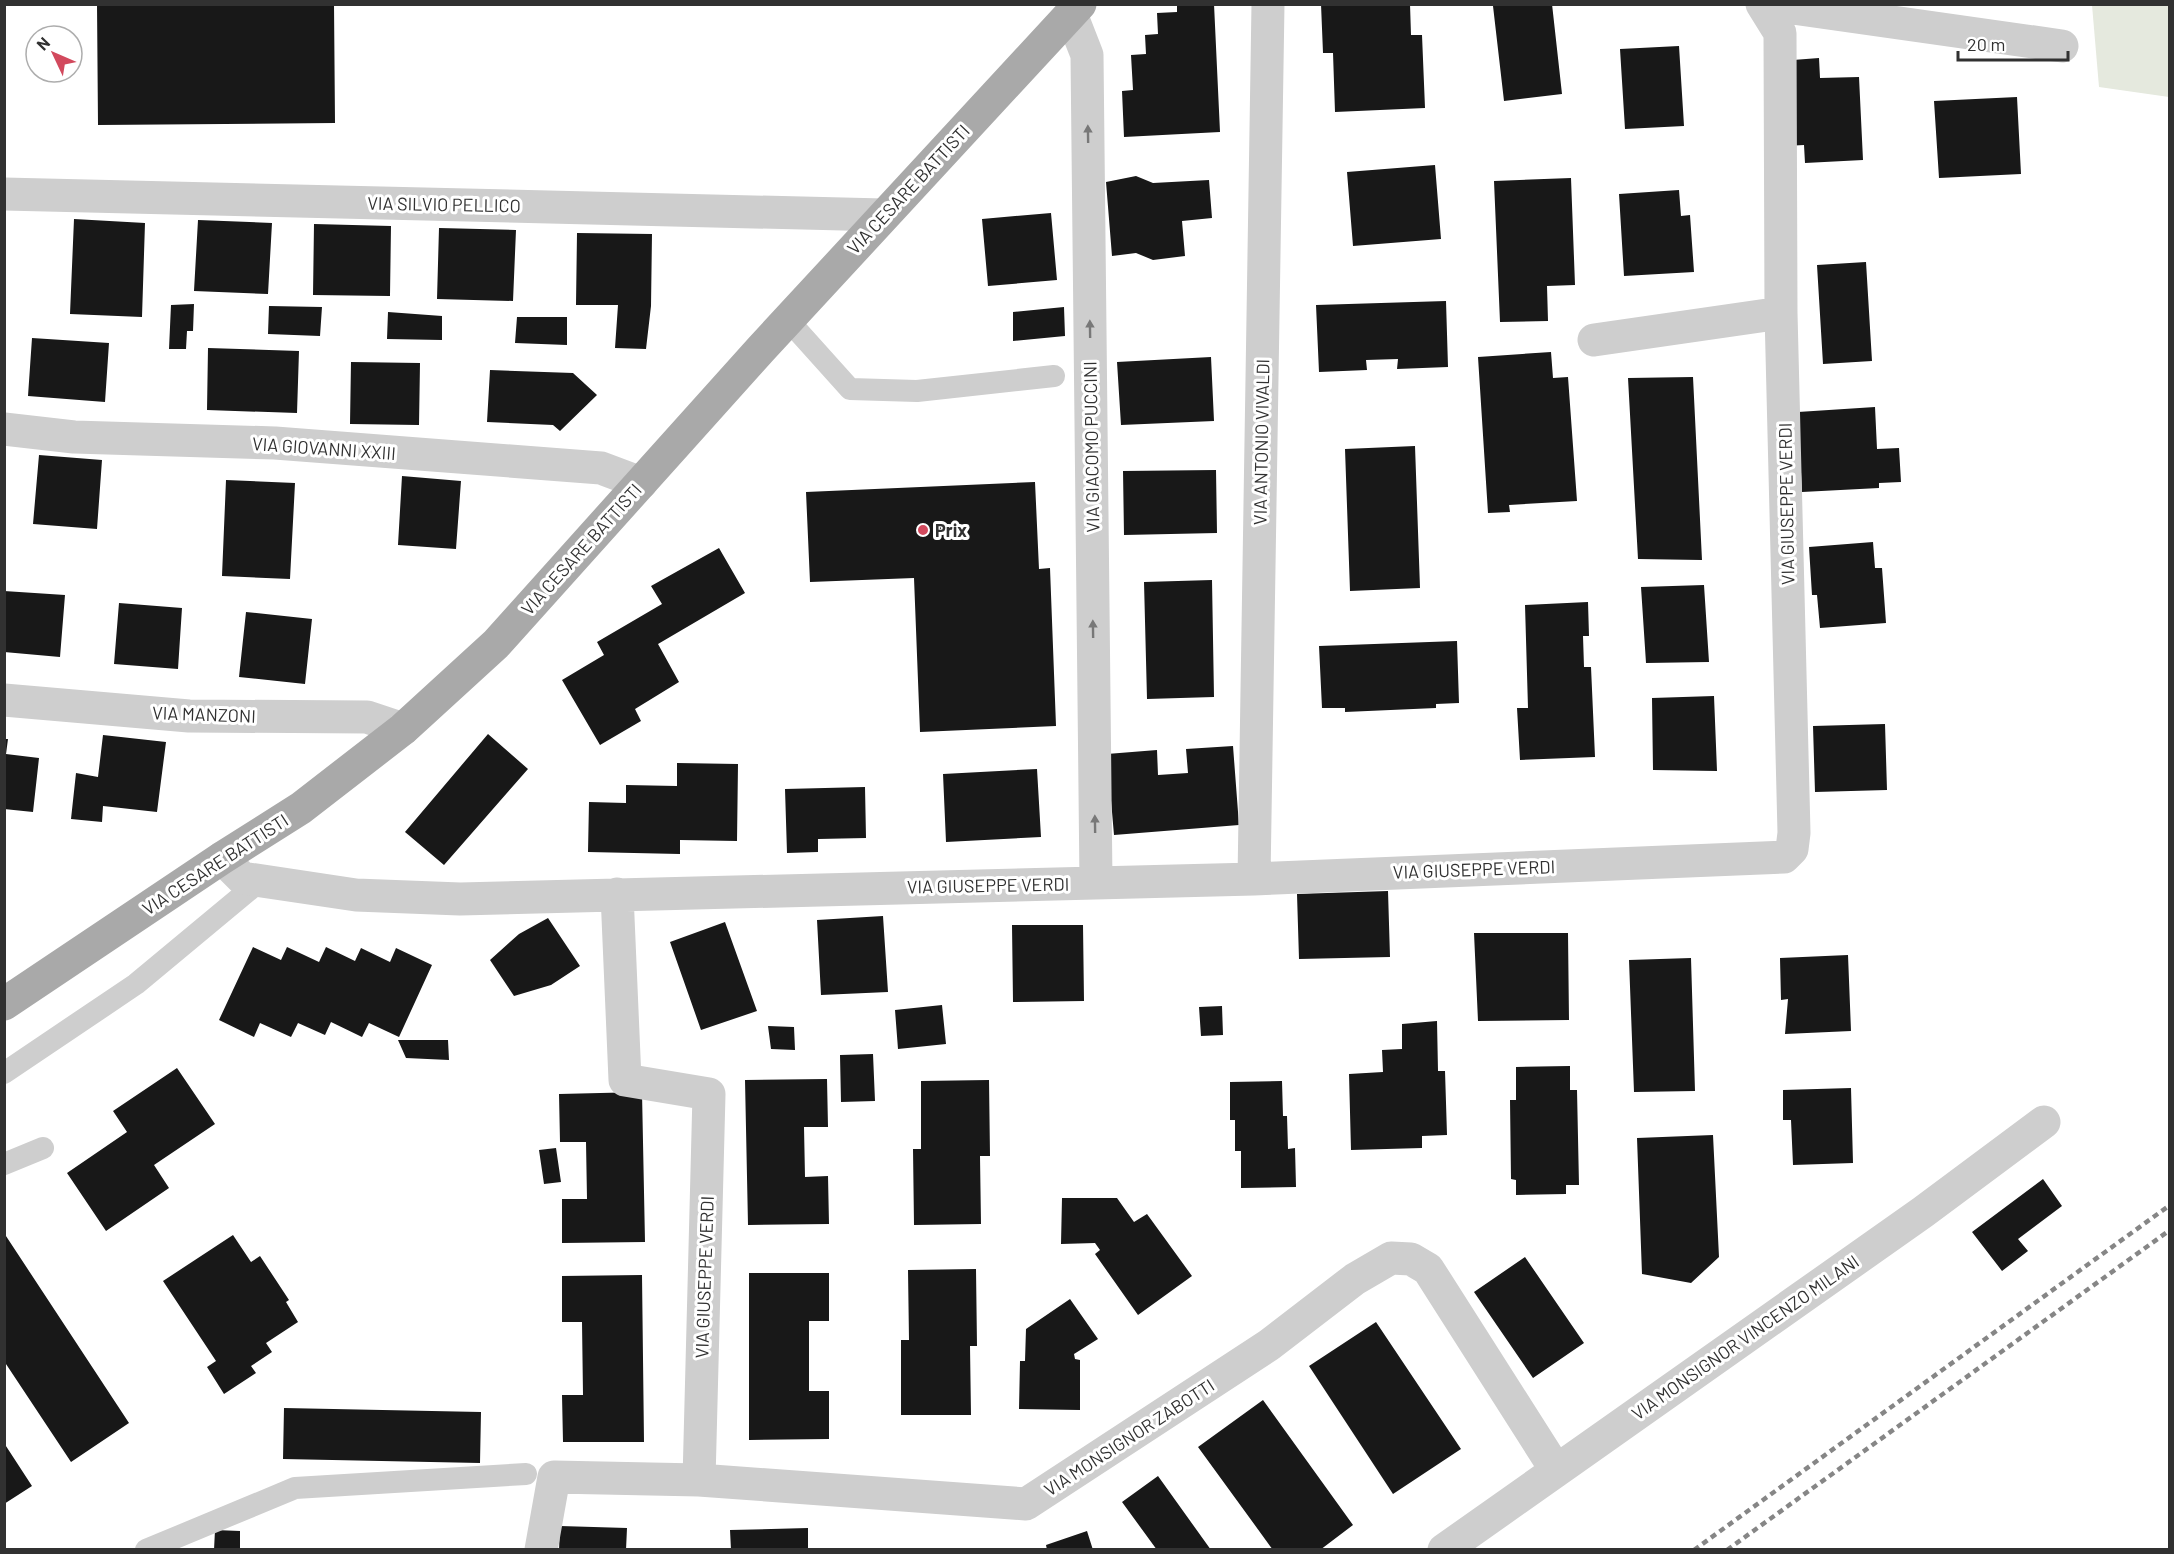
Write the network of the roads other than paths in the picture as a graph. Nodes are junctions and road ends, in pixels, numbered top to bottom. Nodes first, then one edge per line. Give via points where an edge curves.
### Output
1 (1268, 4) edge
2 (1763, 4) edge
3 (1076, 9) edge
4 (2062, 46) dead end
5 (4, 194) edge
6 (884, 215) junction
7 (1781, 313) junction
8 (788, 320) junction
9 (1594, 340) dead end
10 (1054, 375) dead end
11 (4, 429) edge
12 (641, 483) junction
13 (4, 700) edge
14 (403, 729) junction
15 (222, 858) junction
16 (1254, 879) junction
17 (260, 881) junction
18 (1096, 882) junction
19 (617, 894) junction
20 (4, 1004) edge
21 (4, 1073) edge
22 (2044, 1122) dead end
23 (43, 1148) dead end
24 (4, 1164) edge
25 (1557, 1470) junction
26 (540, 1475) junction
27 (699, 1480) junction
28 (146, 1550) edge
29 (541, 1550) edge
30 (1444, 1550) edge

1 - 16 street, VIA ANTONIO VIVALDI
2 - 4 street, VIA GIUSEPPE VERDI
2 - 7 street, VIA GIUSEPPE VERDI via 1780,33
3 - 6 main road, VIA CESARE BATTISTI
18 -> 3 street, VIA GIACOMO PUCCINI via 1087,55
5 - 6 street, VIA SILVIO PELLICO
6 - 8 main road, VIA CESARE BATTISTI
7 - 9 street
7 - 16 street, VIA GIUSEPPE VERDI via 1792,849 1784,856
8 - 10 lane via 850,389 917,392
8 - 12 main road, VIA CESARE BATTISTI
11 - 12 street, VIA GIOVANNI XXIII via 74,437 275,443 602,468
12 - 14 main road, VIA CESARE BATTISTI via 495,644
13 - 14 street, VIA MANZONI via 189,716 367,717
14 - 15 main road, VIA CESARE BATTISTI via 301,808
15 - 17 street, VIA GIUSEPPE VERDI via 242,878
15 - 20 main road, VIA CESARE BATTISTI
16 - 18 street, VIA GIUSEPPE VERDI
17 - 19 street, VIA GIUSEPPE VERDI via 356,895 460,899
17 - 21 lane via 136,984
18 - 19 street, VIA GIUSEPPE VERDI
19 - 27 street, VIA GIUSEPPE VERDI via 625,1080 709,1094
22 - 25 street, VIA MONSIGNOR VINCENZO MILANI
23 - 24 lane
25 - 27 street, VIA MONSIGNOR ZABOTTI via 1428,1269 1411,1259 1391,1258 1355,1279 1269,1346 1026,1504
25 - 30 street, VIA MONSIGNOR VINCENZO MILANI
26 - 27 street, VIA MONSIGNOR ZABOTTI
26 - 28 lane via 295,1488
26 - 29 street

